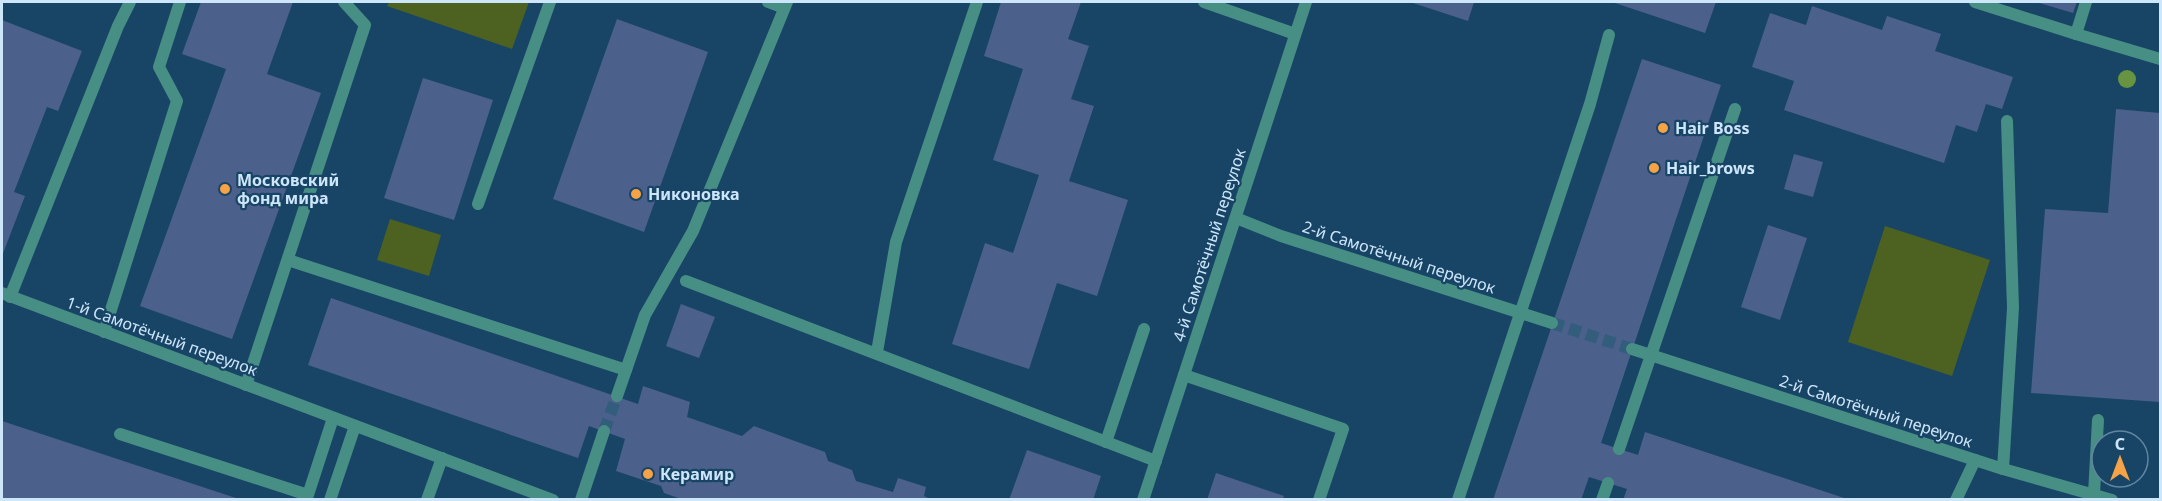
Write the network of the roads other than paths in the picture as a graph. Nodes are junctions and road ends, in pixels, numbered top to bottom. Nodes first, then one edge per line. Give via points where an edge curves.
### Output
1 (129, 2) edge
2 (180, 2) edge
3 (344, 2) edge
4 (550, 2) edge
5 (768, 2) edge
6 (977, 2) edge
7 (1204, 2) edge
8 (1306, 2) edge
9 (1975, 2) edge
10 (2086, 2) edge
11 (785, 4) edge
12 (1295, 34) junction
13 (2076, 34) junction
14 (1609, 36) dead end
15 (2160, 59) edge
16 (1735, 109) dead end
17 (2007, 121) dead end
18 (478, 204) dead end
19 (1236, 218) junction
20 (288, 260) junction
21 (686, 281) dead end
22 (6, 295) edge
23 (1520, 313) junction
24 (1552, 323) tunnel mouth
25 (1144, 329) dead end
26 (104, 332) junction
27 (1632, 349) tunnel mouth
28 (877, 352) junction
29 (1651, 355) junction
30 (626, 370) junction
31 (1184, 375) junction
32 (246, 384) junction
33 (617, 396) tunnel mouth
34 (333, 418) junction
35 (2098, 420) dead end
36 (355, 426) junction
37 (604, 431) tunnel mouth
38 (120, 434) dead end
39 (1106, 442) junction
40 (1619, 449) dead end
41 (442, 458) junction
42 (1975, 460) junction
43 (1155, 461) junction
44 (2003, 469) junction
45 (1608, 483) dead end
46 (2094, 494) junction
47 (330, 500) edge
48 (427, 500) edge
49 (553, 500) edge
50 (580, 500) edge
51 (1143, 500) edge
52 (1319, 500) edge
53 (1458, 500) edge
54 (1602, 500) edge
55 (1956, 500) edge
56 (2112, 500) edge

1 - 22 street
2 - 26 street via 159,67 177,101
3 - 20 street via 365,25
4 - 18 street
5 - 11 street
6 - 28 street via 896,242
7 - 12 street
8 - 12 street, 4-й Самотёчный переулок
9 - 13 street
10 - 13 street
11 - 30 street via 693,231 645,315
12 - 19 street, 4-й Самотёчный переулок
13 - 15 street
14 - 23 street
16 - 29 street
17 - 44 street via 2013,308
19 - 23 street, 2-й Самотёчный переулок
19 - 31 street, 4-й Самотёчный переулок
20 - 30 street
20 - 32 street
21 - 28 street
22 - 26 street, 1-й Самотёчный переулок
23 - 24 street, 2-й Самотёчный переулок
23 - 53 street
25 - 39 street
26 - 32 street, 1-й Самотёчный переулок
27 - 29 street, 2-й Самотёчный переулок
28 - 39 street
29 - 40 street
29 - 42 street, 2-й Самотёчный переулок
30 - 33 street
31 - 43 street, 4-й Самотёчный переулок
31 - 52 street via 1343,429
32 - 34 street, 1-й Самотёчный переулок
34 - 36 street, 1-й Самотёчный переулок
34 - 38 street via 308,495
35 - 46 street
36 - 41 street, 1-й Самотёчный переулок
36 - 47 street
37 - 50 street
39 - 43 street
41 - 48 street
41 - 49 street, 1-й Самотёчный переулок
42 - 44 street, 2-й Самотёчный переулок
42 - 55 street
43 - 51 street, 4-й Самотёчный переулок
44 - 46 street, 2-й Самотёчный переулок
45 - 54 street
46 - 56 street, 2-й Самотёчный переулок

